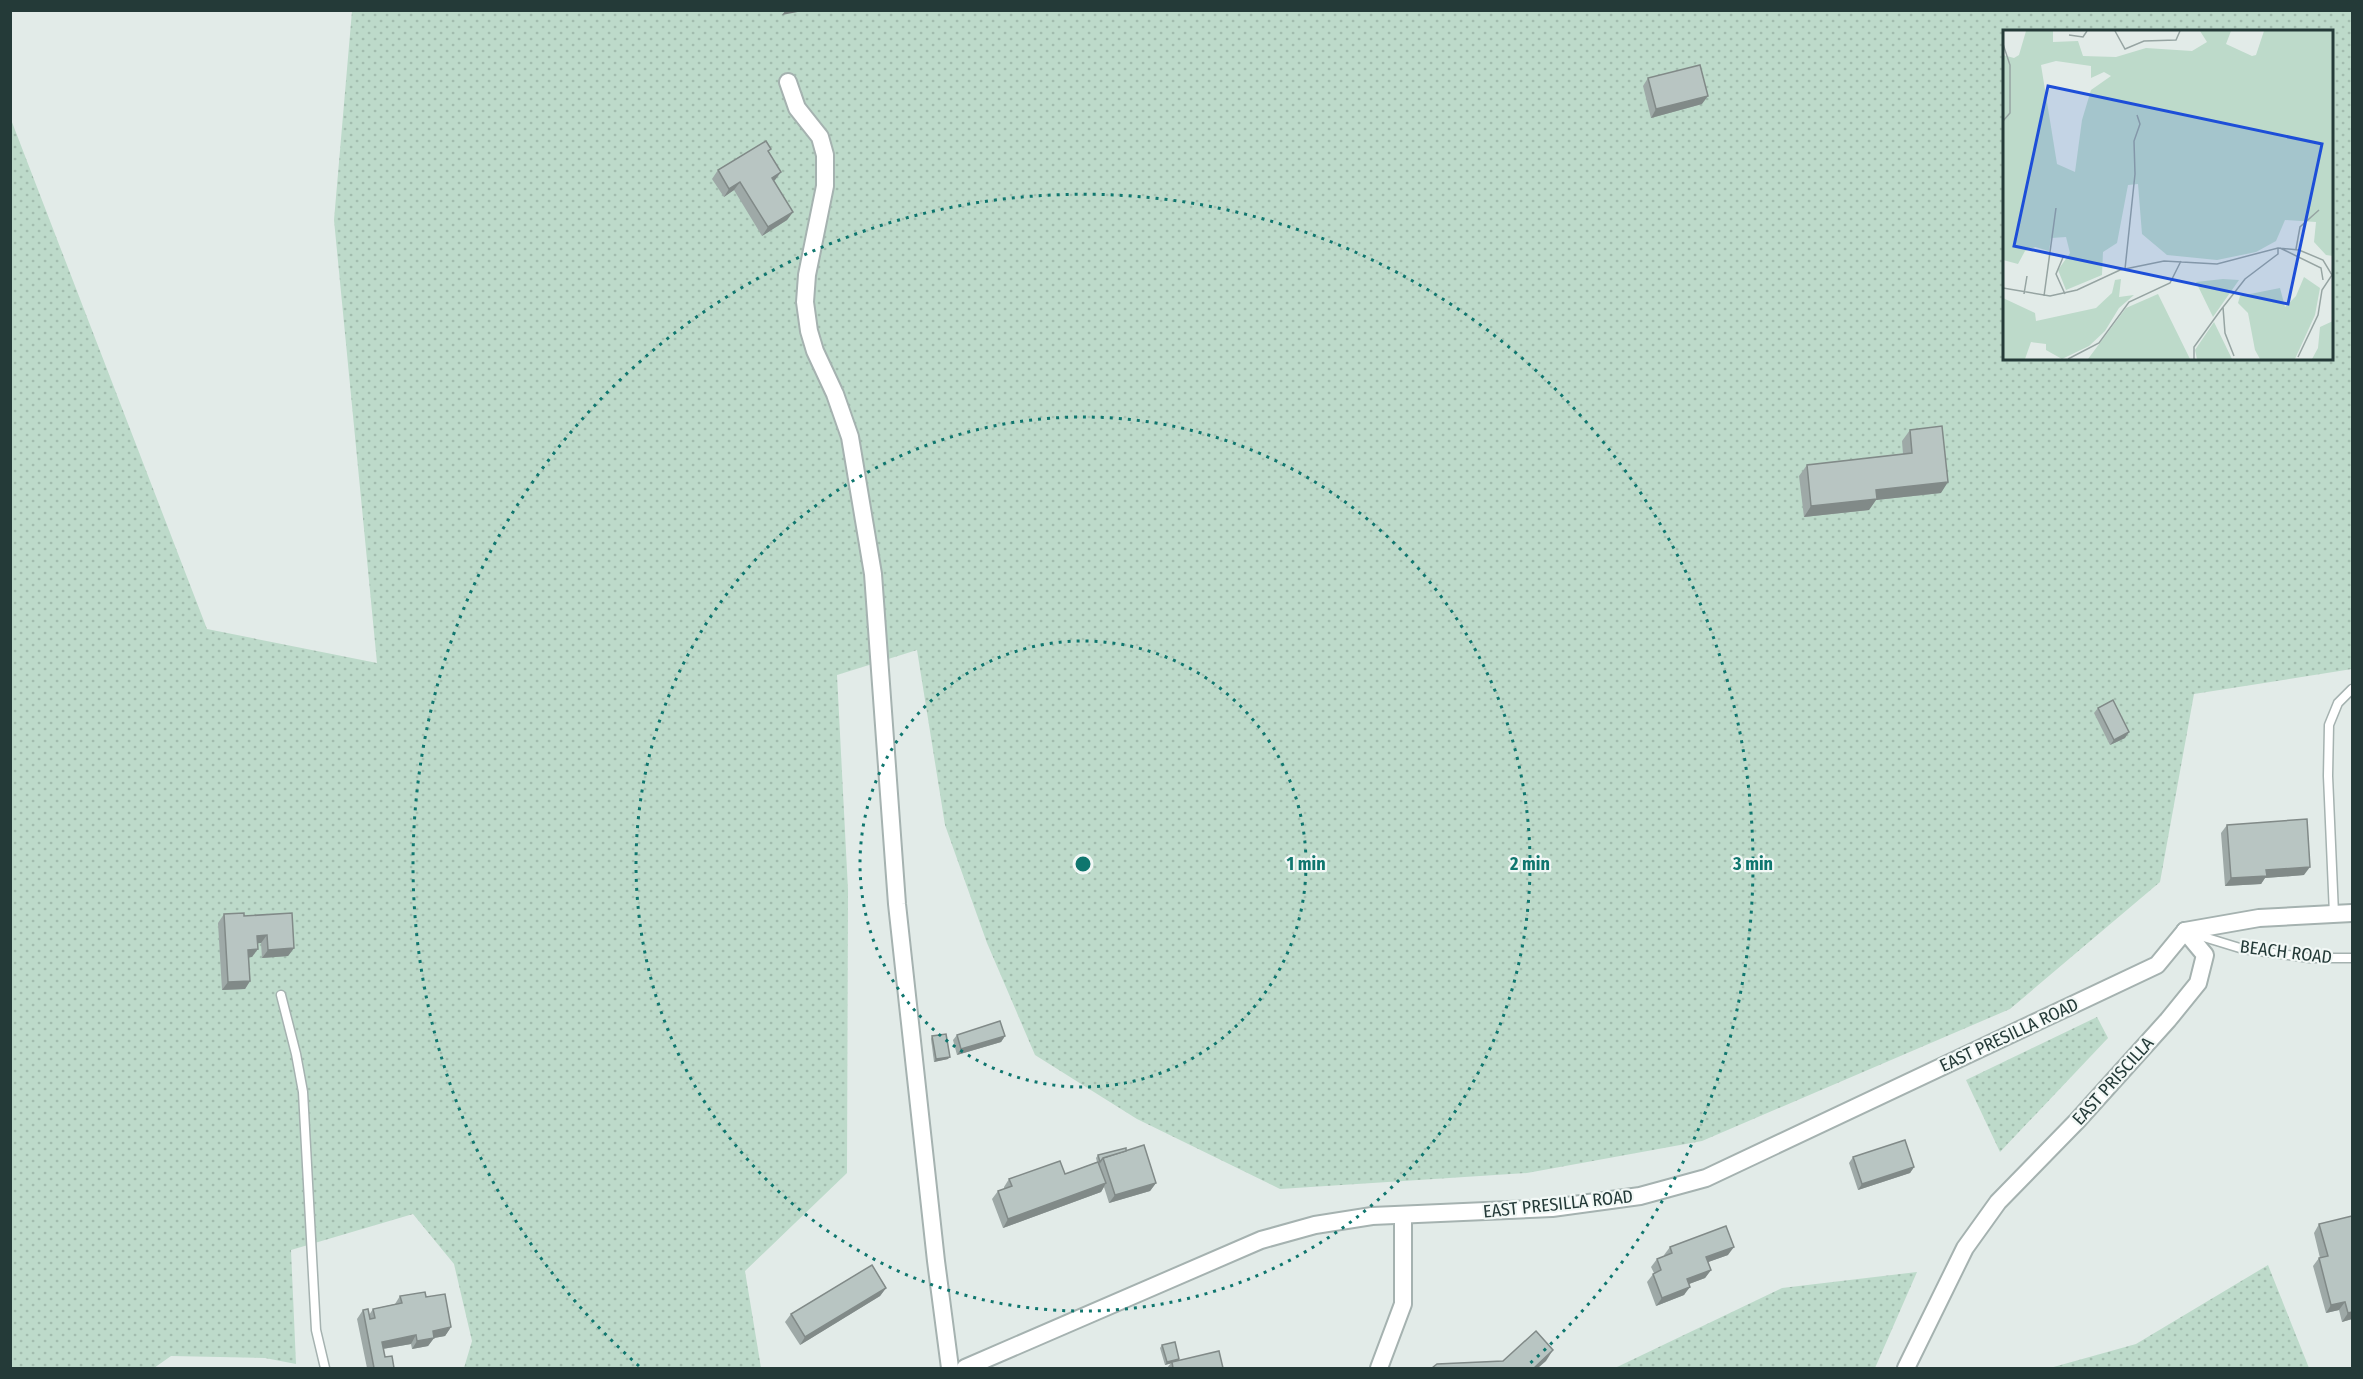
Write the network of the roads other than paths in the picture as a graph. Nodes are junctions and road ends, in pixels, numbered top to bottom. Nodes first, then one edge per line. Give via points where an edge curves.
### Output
1 (788, 82) dead end
2 (2352, 688) edge
3 (2352, 913) edge
4 (2334, 914) junction
5 (2185, 931) junction
6 (2352, 958) edge
7 (281, 994) dead end
8 (1403, 1215) junction
9 (325, 1368) edge
10 (950, 1368) edge
11 (965, 1368) edge
12 (1379, 1368) edge
13 (1906, 1368) edge

1 - 10 street via 797,108 820,137 825,155 825,186 805,302 815,351 850,437 873,574 897,904
2 - 4 lane via 2338,703 2329,725
3 - 4 street
4 - 5 street via 2259,918
5 - 6 lane, BEACH ROAD via 2243,949 2310,958
5 - 8 street, EAST PRESILLA ROAD via 2157,965 1706,1178 1640,1196 1552,1208
5 - 13 street, EAST PRISCILLA via 2205,955 2198,983 2084,1113 1998,1202 1965,1248
7 - 9 lane via 300,1074 316,1330
8 - 11 street, EAST PRESILLA ROAD via 1316,1225 1261,1240
8 - 12 street via 1402,1304

